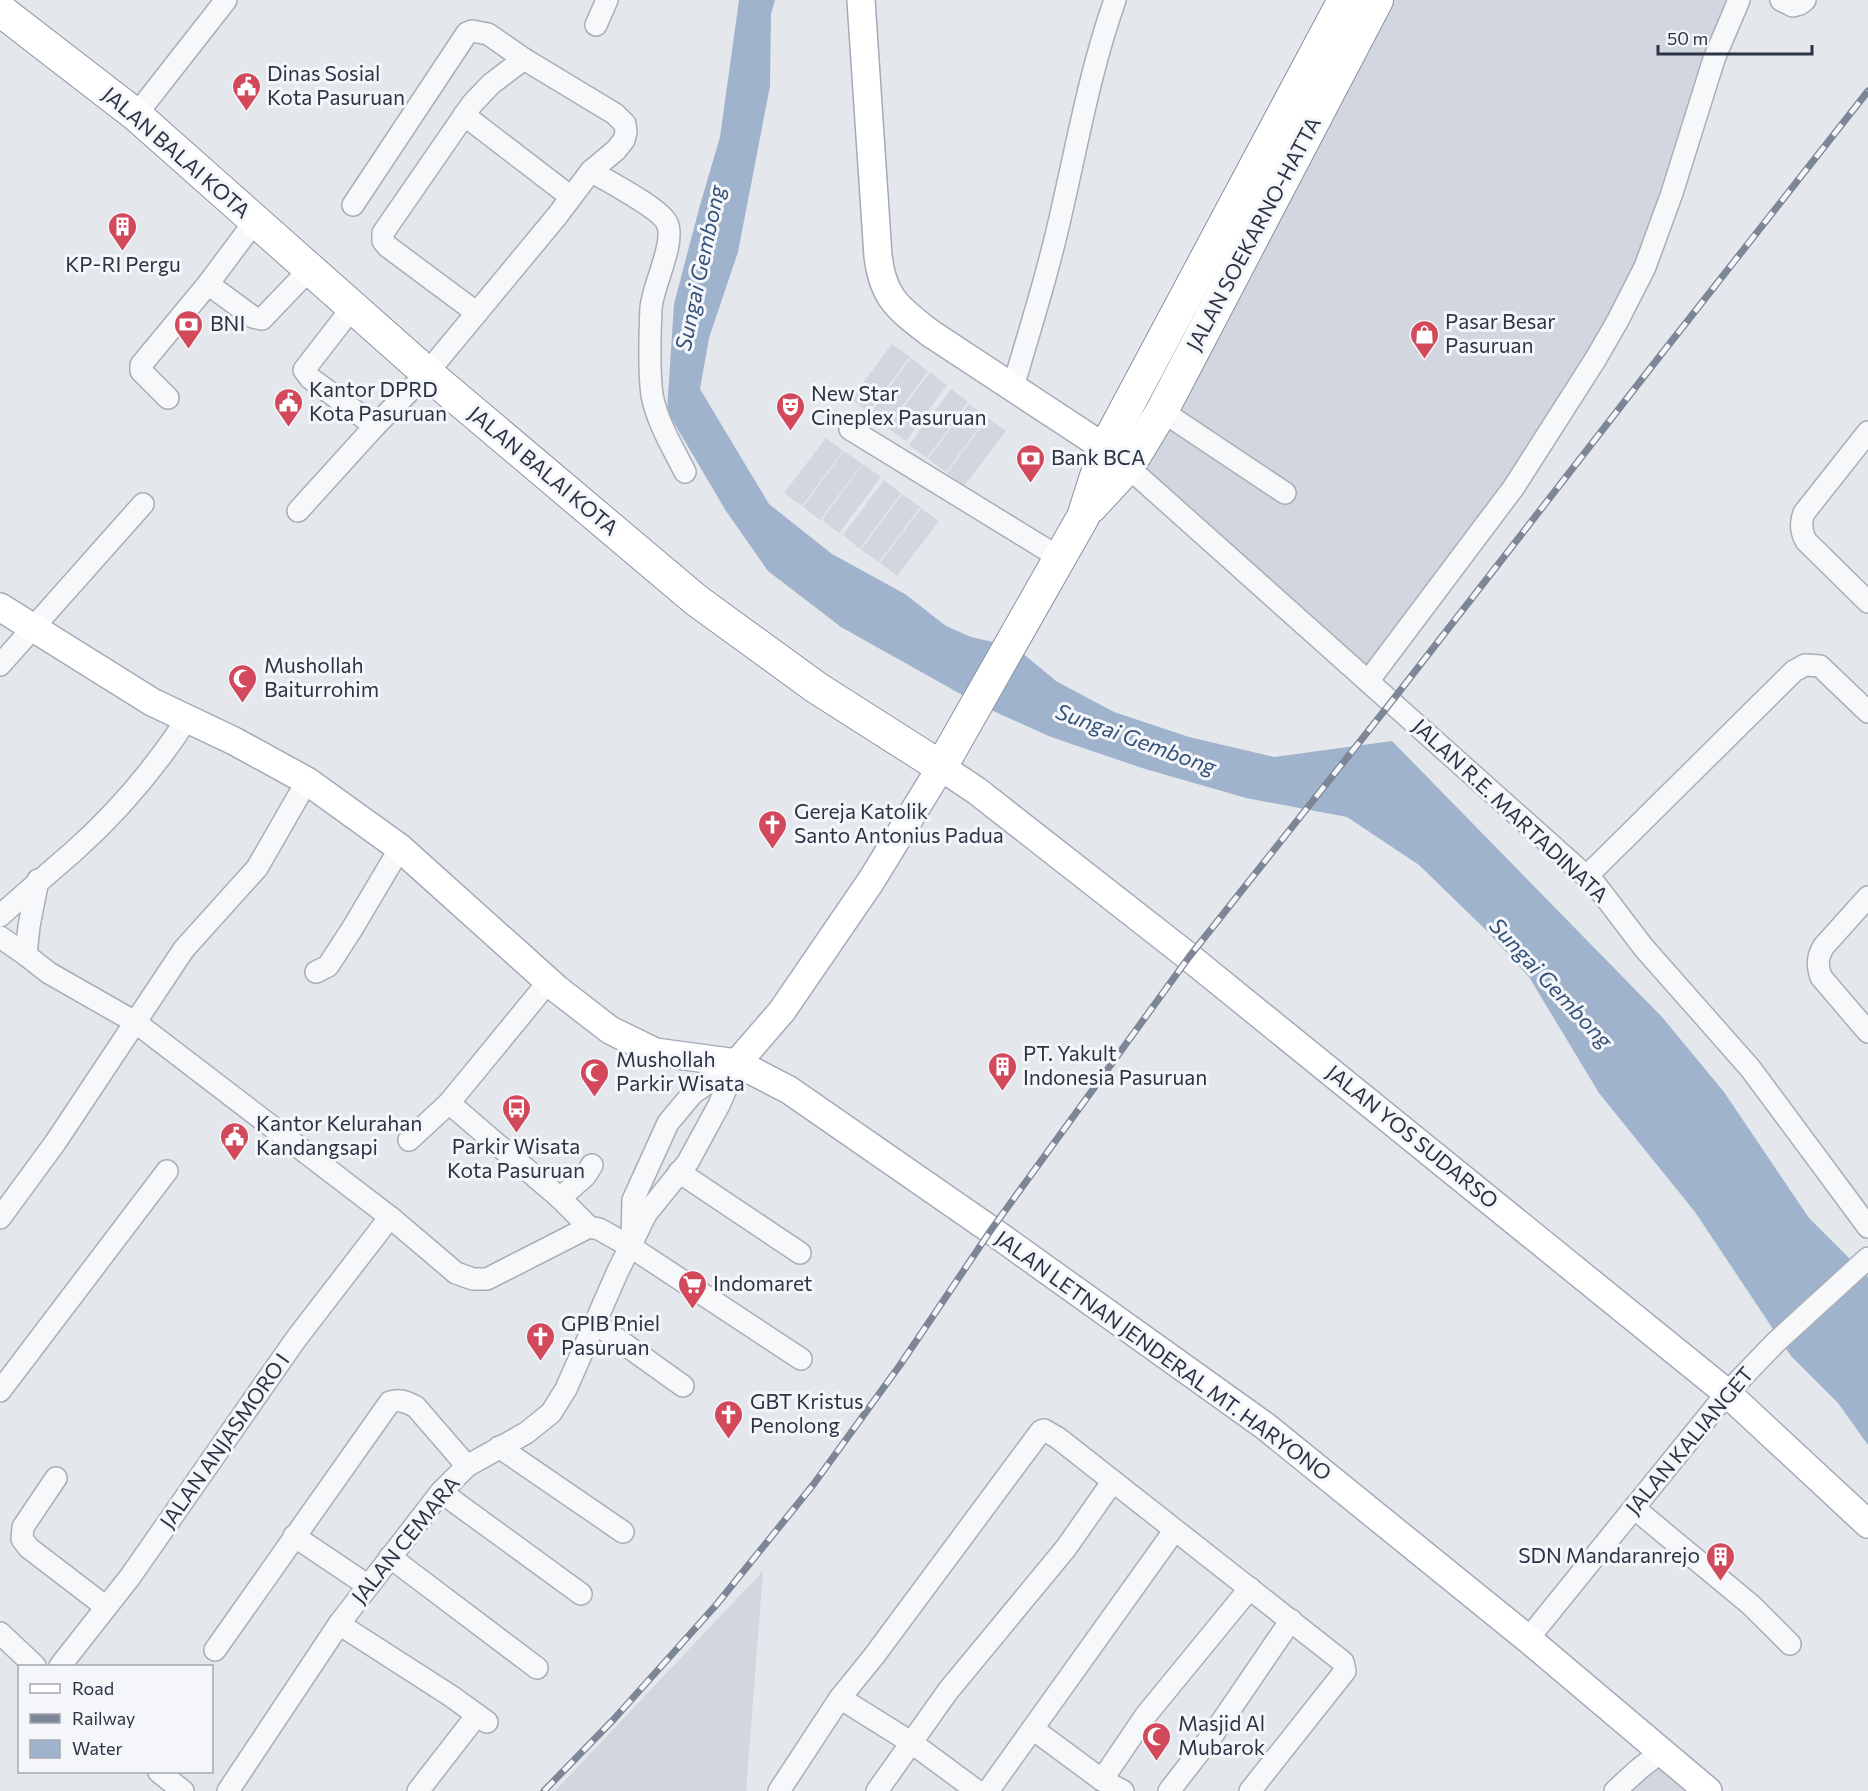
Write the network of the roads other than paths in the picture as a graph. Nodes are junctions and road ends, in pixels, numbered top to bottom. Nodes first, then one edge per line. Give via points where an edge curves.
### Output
1 (226, 0) edge
2 (607, 0) edge
3 (861, 0) edge
4 (1115, 0) edge
5 (1344, 0) edge
6 (1377, 0) edge
7 (1739, 0) edge
8 (1781, 0) edge
9 (1805, 0) edge
10 (0, 10) edge
11 (596, 25) dead end
12 (524, 58) junction
13 (464, 115) junction
14 (136, 116) junction
15 (591, 171) junction
16 (571, 197) junction
17 (353, 205) dead end
18 (255, 221) junction
19 (309, 270) junction
20 (208, 284) junction
21 (352, 308) junction
22 (477, 313) junction
23 (428, 373) junction
24 (1013, 387) junction
25 (168, 398) dead end
26 (1162, 411) junction
27 (375, 426) junction
28 (850, 429) dead end
29 (1868, 432) edge
30 (1117, 458) junction
31 (685, 472) dead end
32 (1285, 493) dead end
33 (143, 504) dead end
34 (298, 511) dead end
35 (1060, 558) junction
36 (1868, 602) edge
37 (0, 607) edge
38 (32, 628) junction
39 (0, 665) edge
40 (1369, 680) junction
41 (1868, 712) edge
42 (187, 719) junction
43 (941, 767) junction
44 (307, 781) junction
45 (400, 848) junction
46 (1587, 876) junction
47 (38, 880) junction
48 (1868, 897) edge
49 (0, 916) edge
50 (0, 937) edge
51 (26, 955) junction
52 (316, 972) dead end
53 (549, 981) junction
54 (135, 1022) junction
55 (1868, 1032) edge
56 (737, 1063) junction
57 (448, 1103) junction
58 (410, 1140) dead end
59 (592, 1165) dead end
60 (167, 1171) dead end
61 (679, 1172) junction
62 (560, 1198) junction
63 (390, 1217) junction
64 (0, 1218) edge
65 (589, 1227) junction
66 (1868, 1227) edge
67 (631, 1247) junction
68 (801, 1253) dead end
69 (1867, 1259) edge
70 (595, 1323) junction
71 (801, 1359) dead end
72 (683, 1386) dead end
73 (0, 1391) edge
74 (1727, 1393) junction
75 (499, 1447) junction
76 (467, 1466) junction
77 (56, 1478) dead end
78 (1113, 1482) junction
79 (441, 1492) junction
80 (1634, 1508) junction
81 (1868, 1524) edge
82 (1174, 1531) junction
83 (622, 1532) dead end
84 (294, 1536) junction
85 (390, 1557) junction
86 (367, 1585) junction
87 (1250, 1588) junction
88 (581, 1594) dead end
89 (106, 1607) junction
90 (1291, 1620) junction
91 (339, 1624) junction
92 (1528, 1639) junction
93 (1790, 1644) dead end
94 (4, 1645) edge
95 (215, 1650) dead end
96 (33, 1665) edge
97 (61, 1665) edge
98 (537, 1668) dead end
99 (840, 1698) junction
100 (1033, 1729) junction
101 (912, 1743) junction
102 (1661, 1752) junction
103 (160, 1773) edge
104 (1102, 1780) junction
105 (183, 1791) edge
106 (228, 1791) edge
107 (418, 1791) edge
108 (779, 1791) edge
109 (877, 1791) edge
110 (977, 1791) edge
111 (988, 1791) edge
112 (1123, 1791) edge
113 (1169, 1791) edge
114 (1250, 1791) edge
115 (1615, 1791) edge
116 (1708, 1791) edge

1 - 14 street
2 - 11 street
3 - 24 main road via 881,278 890,298 906,314
4 - 24 street via 1094,66 1064,205
5 - 30 highway, JALAN SOEKARNO-HATTA
6 - 26 highway, JALAN SOEKARNO-HATTA
7 - 40 street via 1714,59 1645,267 1617,322 1514,488
8 - 9 street via 1794,6
10 - 14 highway, JALAN BALAI KOTA
12 - 13 street via 491,84
12 - 15 street via 625,124 624,140
12 - 17 street via 488,34 467,33
13 - 16 street
13 - 22 street via 383,238 387,246
14 - 18 highway, JALAN BALAI KOTA
15 - 16 street
15 - 31 street via 658,212 668,224 666,249 651,306 652,396
16 - 22 street
18 - 19 highway, JALAN BALAI KOTA
18 - 20 street
19 - 20 street via 262,319 253,317
19 - 21 highway, JALAN BALAI KOTA
20 - 25 street via 141,365 141,371
21 - 23 highway, JALAN BALAI KOTA
21 - 27 street via 304,370
22 - 23 street
23 - 27 street
23 - 43 highway, JALAN BALAI KOTA via 696,600 817,688
24 - 30 main road
26 - 30 highway, JALAN SOEKARNO-HATTA
26 - 32 street
27 - 34 street
28 - 35 street
29 - 36 street via 1801,521 1806,541
30 - 35 highway
30 - 40 street, JALAN R.E. MARTADINATA
33 - 38 street
35 - 43 highway
37 - 38 main road, JALAN LETNAN JENDERAL MT. HARYONO
38 - 39 street
38 - 42 main road, JALAN LETNAN JENDERAL MT. HARYONO via 152,702
40 - 46 street, JALAN R.E. MARTADINATA
41 - 46 street via 1820,666 1809,664 1794,671
42 - 44 main road, JALAN LETNAN JENDERAL MT. HARYONO
42 - 47 street via 137,787 74,851
43 - 56 main road via 871,881 782,1011
43 - 74 main road, JALAN YOS SUDARSO via 1189,957
44 - 45 main road, JALAN LETNAN JENDERAL MT. HARYONO
44 - 54 street via 257,868 184,950
45 - 52 street via 328,966
45 - 53 main road, JALAN LETNAN JENDERAL MT. HARYONO
46 - 66 street, JALAN R.E. MARTADINATA via 1644,948 1750,1068
47 - 49 street
47 - 51 street
48 - 55 street via 1824,946 1817,968
50 - 51 street
51 - 54 street via 81,993
53 - 56 main road, JALAN LETNAN JENDERAL MT. HARYONO via 610,1030 655,1052
53 - 57 street
54 - 63 street
54 - 64 street
56 - 61 street, JALAN CEMARA via 719,1105
56 - 67 street, JALAN CEMARA via 693,1093 668,1123 633,1200
56 - 92 main road, JALAN LETNAN JENDERAL MT. HARYONO via 789,1090 1265,1426
57 - 58 street
57 - 62 street
59 - 62 street
60 - 73 street
61 - 67 street, JALAN CEMARA via 646,1214
61 - 68 street
62 - 65 street
63 - 65 street via 456,1274 473,1280 487,1279
63 - 89 street, JALAN ANJASMORO I via 296,1339
65 - 67 street
67 - 70 street, JALAN CEMARA
67 - 71 street
69 - 74 street, JALAN KALIANGET
70 - 72 street
70 - 75 street, JALAN CEMARA via 551,1413 526,1433
74 - 80 street, JALAN KALIANGET
74 - 81 main road, JALAN YOS SUDARSO
75 - 76 street, JALAN CEMARA
75 - 83 street
76 - 79 street, JALAN CEMARA
76 - 84 street via 416,1407 397,1400 390,1402
77 - 89 street via 23,1527 22,1539
78 - 82 street
78 - 99 street via 1058,1438 1041,1431
78 - 101 street via 1066,1548 948,1691
79 - 85 street, JALAN CEMARA
79 - 88 street
80 - 92 street, JALAN KALIANGET
80 - 93 street via 1751,1605
82 - 87 street
82 - 100 street
84 - 86 street
84 - 95 street
85 - 86 street, JALAN CEMARA
85 - 98 street
86 - 91 street, JALAN CEMARA
87 - 90 street
87 - 104 street via 1146,1715
89 - 97 street, JALAN ANJASMORO I
90 - 113 street via 1214,1734
90 - 114 street via 1343,1662 1345,1671
91 - 106 street, JALAN CEMARA
91 - 107 street via 482,1718
92 - 102 main road, JALAN LETNAN JENDERAL MT. HARYONO
94 - 96 street
99 - 101 street
99 - 108 street
100 - 104 street
100 - 111 street
101 - 109 street
101 - 110 street
102 - 115 street
102 - 116 main road, JALAN LETNAN JENDERAL MT. HARYONO
103 - 105 street
104 - 112 street

